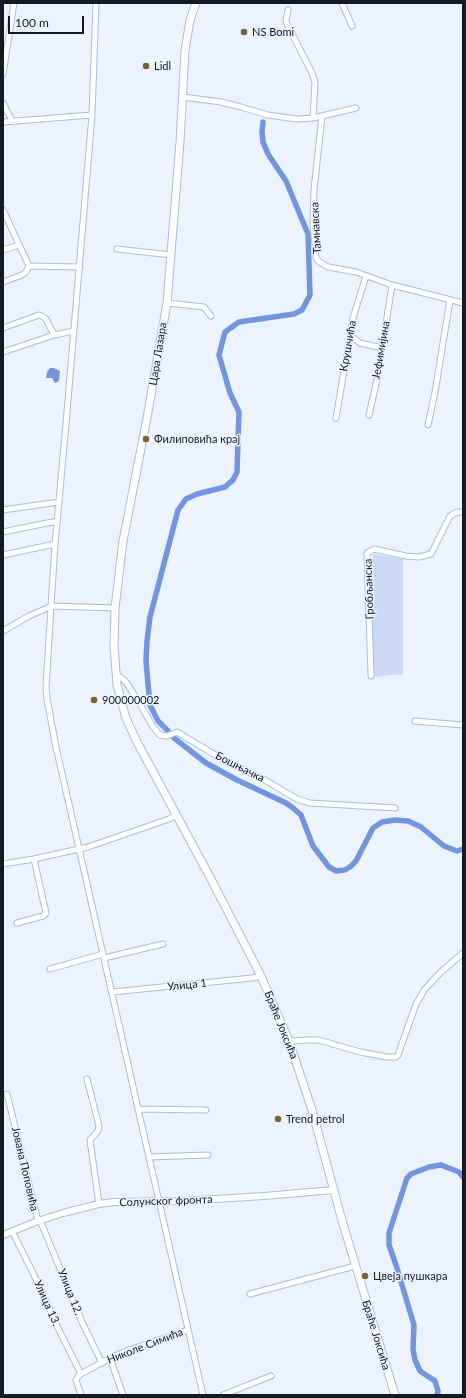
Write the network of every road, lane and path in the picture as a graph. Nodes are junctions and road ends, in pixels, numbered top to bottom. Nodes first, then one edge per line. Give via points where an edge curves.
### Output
1 (14, 3) edge
2 (96, 3) edge
3 (196, 3) edge
4 (342, 3) edge
5 (288, 10) dead end
6 (352, 26) dead end
7 (3, 74) edge
8 (183, 97) junction
9 (3, 103) edge
10 (356, 108) dead end
11 (92, 115) junction
12 (322, 116) junction
13 (313, 118) junction
14 (12, 121) junction
15 (3, 122) edge
16 (3, 210) edge
17 (19, 246) junction
18 (117, 249) dead end
19 (3, 250) edge
20 (171, 255) junction
21 (29, 266) junction
22 (80, 267) junction
23 (366, 276) junction
24 (3, 282) edge
25 (392, 285) junction
26 (450, 300) junction
27 (167, 303) junction
28 (463, 303) edge
29 (211, 316) dead end
30 (3, 328) edge
31 (74, 331) junction
32 (350, 335) junction
33 (54, 336) junction
34 (382, 348) junction
35 (3, 352) edge
36 (369, 415) dead end
37 (336, 418) dead end
38 (428, 426) dead end
39 (59, 502) junction
40 (3, 510) edge
41 (463, 512) edge
42 (57, 521) junction
43 (3, 532) edge
44 (55, 544) junction
45 (3, 555) edge
46 (52, 606) junction
47 (115, 608) junction
48 (3, 631) edge
49 (116, 676) junction
50 (371, 676) dead end
51 (415, 721) dead end
52 (463, 725) edge
53 (395, 808) dead end
54 (176, 815) junction
55 (80, 849) junction
56 (34, 859) junction
57 (3, 864) edge
58 (17, 923) dead end
59 (163, 944) dead end
60 (463, 953) edge
61 (104, 956) junction
62 (50, 969) dead end
63 (260, 974) junction
64 (112, 992) junction
65 (288, 1041) junction
66 (87, 1079) dead end
67 (7, 1094) dead end
68 (138, 1108) junction
69 (206, 1110) dead end
70 (208, 1155) dead end
71 (149, 1157) junction
72 (333, 1190) junction
73 (158, 1202) junction
74 (98, 1204) junction
75 (39, 1221) junction
76 (12, 1231) junction
77 (3, 1235) edge
78 (355, 1266) junction
79 (250, 1294) dead end
80 (188, 1330) junction
81 (110, 1358) junction
82 (102, 1363) junction
83 (82, 1374) junction
84 (271, 1376) dead end
85 (81, 1395) edge
86 (123, 1395) edge
87 (203, 1395) edge
88 (222, 1395) edge
89 (395, 1395) edge

1 - 7 street
2 - 11 street
3 - 8 main road, Цара Лазара via 187,38
4 - 6 street
5 - 13 street via 287,24 315,82
8 - 13 street via 221,102 282,118
8 - 20 main road, Цара Лазара
9 - 14 street
10 - 12 street
11 - 14 street
11 - 22 street
12 - 13 street
12 - 23 street, Тамнавска via 314,190 316,257 328,267 350,270
14 - 15 street
16 - 17 street
17 - 19 street
17 - 21 street
18 - 20 street
20 - 27 main road, Цара Лазара
21 - 22 street
21 - 24 street via 22,275
22 - 31 street
23 - 25 street, Тамнавска
23 - 32 street, Крушчића
25 - 26 street, Тамнавска
25 - 34 street, Јефимијина
26 - 28 street, Тамнавска
26 - 38 street
27 - 29 street via 204,307
27 - 47 main road, Цара Лазара via 123,537
30 - 33 street via 39,315 46,319
31 - 33 street
31 - 39 street
32 - 34 street via 360,343
32 - 37 street, Крушчића
33 - 35 street
34 - 36 street, Јефимијина
39 - 40 street
39 - 42 street
41 - 50 street, Гробљанска via 450,516 431,554 419,557 406,556 374,549 367,553
42 - 43 street
42 - 44 street
44 - 45 street
44 - 46 street
46 - 47 street
46 - 48 street
46 - 55 street via 47,699
47 - 49 main road, Цара Лазара
49 - 53 street, Бошњачка via 126,682 160,735 166,736 177,732 228,762 263,778 297,800
49 - 54 main road, Браће Јоксића via 121,702 131,730
51 - 52 street
54 - 55 street
54 - 63 main road, Браће Јоксића
55 - 56 street
55 - 61 street
56 - 57 street
56 - 58 street via 45,914
59 - 61 street
60 - 65 street via 425,989 416,1004 396,1057 360,1052 319,1040
61 - 62 street
61 - 64 street
63 - 64 street, Улица 1 via 252,978
63 - 65 main road, Браће Јоксића
64 - 68 street
65 - 72 main road, Браће Јоксића via 300,1072
66 - 74 street via 99,1126 90,1140
67 - 75 street, Јована Поповића
68 - 69 street
68 - 71 street
70 - 71 street
71 - 73 street
72 - 73 street, Солунског фронта
72 - 78 main road, Браће Јоксића
73 - 74 street, Солунског фронта
73 - 80 street
74 - 75 street, Солунског фронта
75 - 76 street, Солунског фронта
75 - 82 street, Улица 12.
76 - 77 street, Солунског фронта
76 - 83 street, Улица 13.
78 - 79 street
78 - 89 main road, Браће Јоксића
80 - 81 street, Николе Симића
80 - 87 street
81 - 82 street, Николе Симића
81 - 86 street
82 - 83 street, Николе Симића
83 - 85 street via 77,1376 76,1380
84 - 88 street

